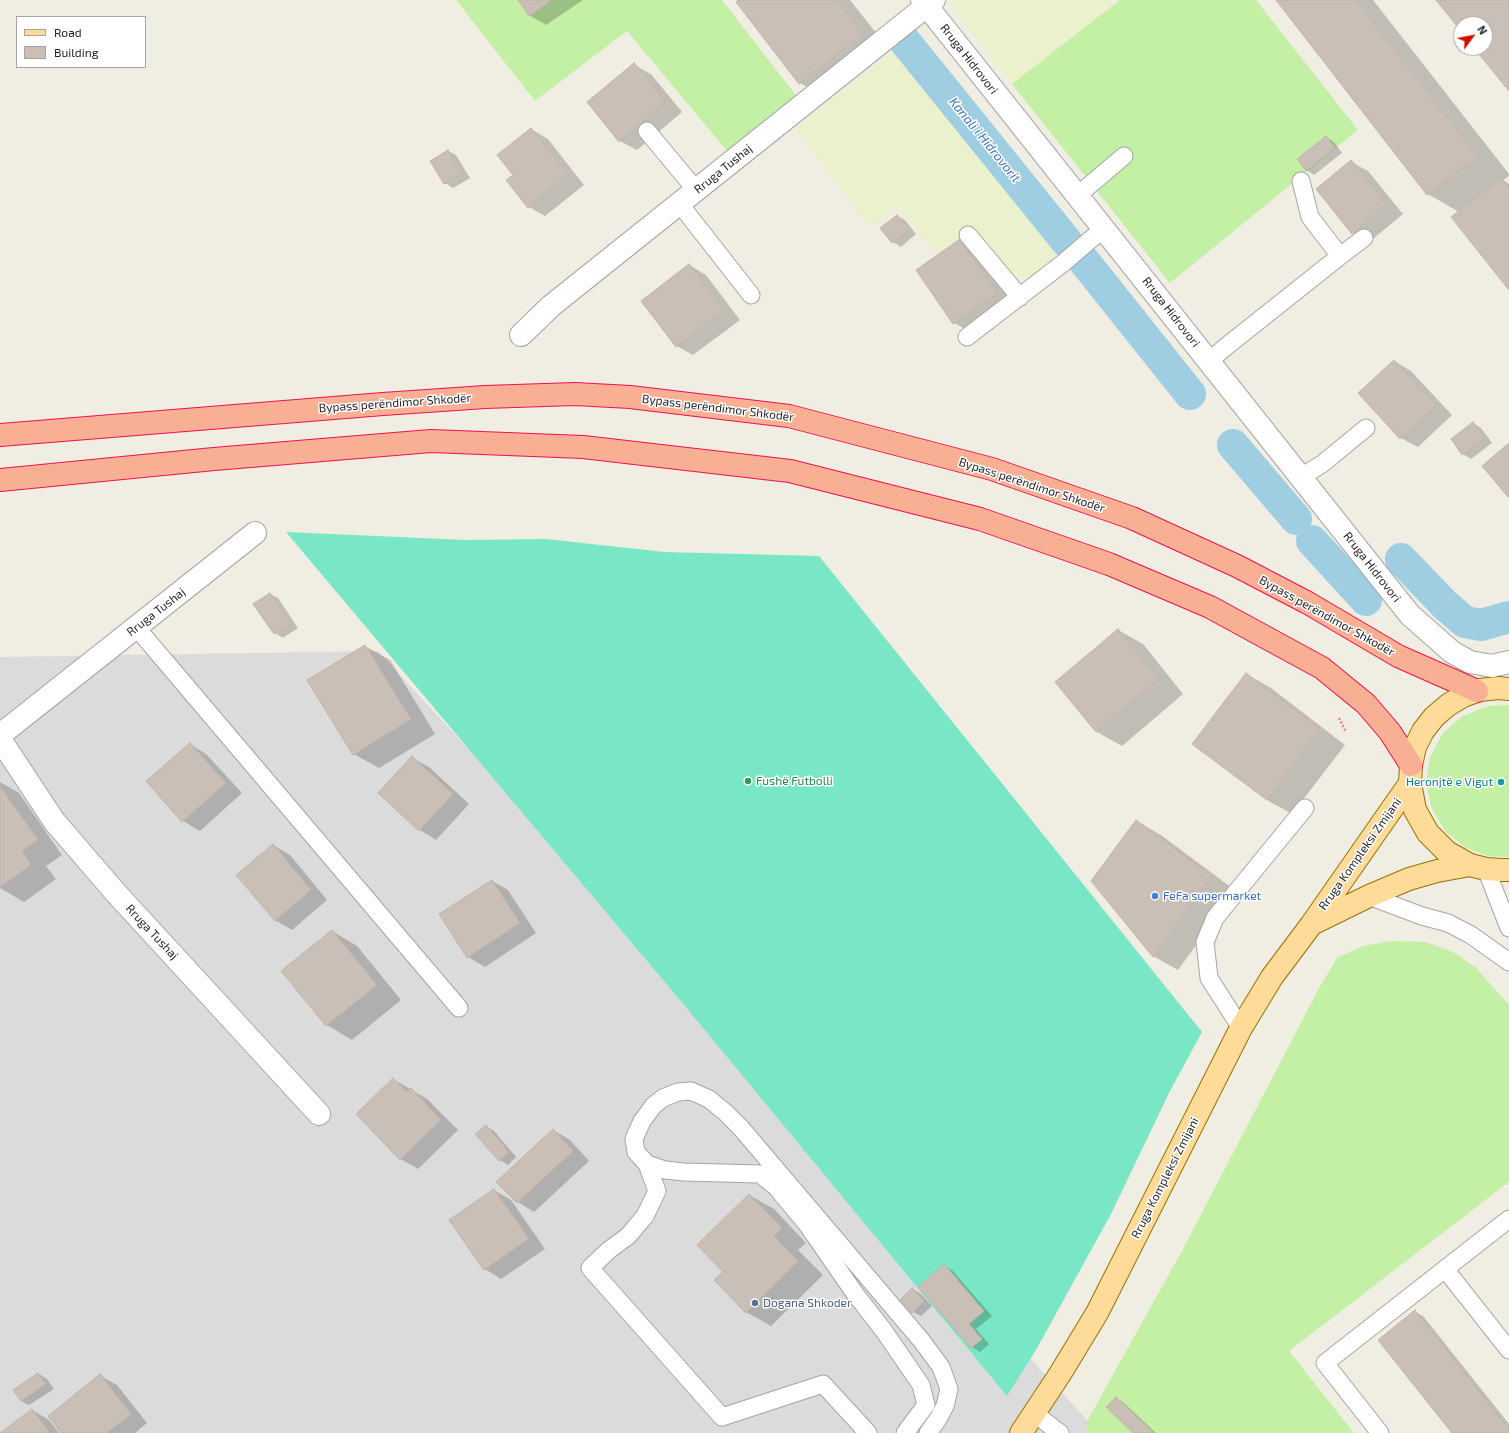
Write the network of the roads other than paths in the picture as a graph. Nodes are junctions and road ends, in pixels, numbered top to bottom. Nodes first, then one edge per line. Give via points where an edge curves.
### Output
1 (928, 2) edge
2 (647, 131) dead end
3 (1124, 156) dead end
4 (1301, 181) dead end
5 (1078, 195) junction
6 (688, 197) junction
7 (1104, 228) junction
8 (968, 236) dead end
9 (1364, 238) dead end
10 (1340, 256) junction
11 (751, 296) dead end
12 (1020, 297) junction
13 (521, 335) dead end
14 (967, 337) dead end
15 (1210, 361) junction
16 (1366, 428) dead end
17 (0, 435) edge
18 (1301, 477) junction
19 (0, 480) edge
20 (255, 533) dead end
21 (1420, 624) junction
22 (136, 627) junction
23 (1509, 662) edge
24 (1495, 687) edge
25 (0, 735) edge
26 (0, 739) edge
27 (1410, 774) junction
28 (1305, 808) dead end
29 (1478, 867) junction
30 (1509, 870) edge
31 (1369, 896) junction
32 (1311, 925) junction
33 (1509, 928) edge
34 (1509, 962) edge
35 (459, 1008) dead end
36 (1241, 1028) junction
37 (319, 1114) dead end
38 (647, 1164) junction
39 (1509, 1219) edge
40 (1445, 1269) junction
41 (1509, 1350) edge
42 (1035, 1414) junction
43 (868, 1433) edge
44 (905, 1433) edge
45 (928, 1433) edge
46 (1021, 1433) edge
47 (1060, 1433) edge
48 (1380, 1433) edge

1 - 5 street, Rruga Hidrovori
1 - 6 street, Rruga Tushaj
2 - 6 lane
3 - 5 lane
4 - 10 lane via 1310,218
5 - 7 street, Rruga Hidrovori
6 - 11 lane
6 - 13 street, Rruga Tushaj via 551,306
7 - 12 lane
7 - 15 street, Rruga Hidrovori
8 - 12 lane
9 - 10 lane
10 - 15 lane
12 - 14 lane
15 - 18 street, Rruga Hidrovori
16 - 18 lane via 1322,464
17 - 24 highway, Bypass perëndimor Shkodër via 391,403 575,394 630,397 788,416 992,469 1132,518 1237,566 1308,603 1398,656
18 - 21 street, Rruga Hidrovori
19 - 27 highway via 431,442 583,447 790,471 980,519 1108,564 1210,607 1322,668 1366,704 1390,732
20 - 22 street, Rruga Tushaj
21 - 23 street, Rruga Hidrovori via 1452,652 1470,662 1492,666
21 - 24 street, Rruga Hidrovori via 1440,654
22 - 25 street, Rruga Tushaj
22 - 35 lane
24 - 27 main road via 1463,696 1434,717 1415,747
26 - 37 street, Rruga Tushaj via 54,821 115,892
27 - 29 main road via 1415,810 1428,833 1447,852
27 - 32 main road, Rruga Kompleksi Zmijani
28 - 36 lane via 1215,918 1205,942 1209,978
29 - 30 main road
29 - 31 main road, Rruga Kompleksi Zmijani via 1437,871 1409,879
29 - 33 lane
31 - 32 main road, Rruga Kompleksi Zmijani
31 - 34 lane via 1448,923 1471,935
32 - 36 main road, Rruga Kompleksi Zmijani via 1272,977
36 - 42 main road, Rruga Kompleksi Zmijani via 1097,1313
38 - 43 lane via 658,1192 645,1216 628,1236 590,1268 722,1417 823,1384
38 - 44 lane via 665,1170 684,1172 760,1174 776,1187 806,1223 921,1385 926,1405
38 - 45 lane via 636,1152 634,1139 642,1121 663,1098 678,1092 691,1091 709,1099 726,1113 921,1340 941,1367 949,1389 945,1406
39 - 40 lane
40 - 41 lane
40 - 48 lane via 1325,1363
42 - 46 main road, Rruga Kompleksi Zmijani
42 - 47 lane

